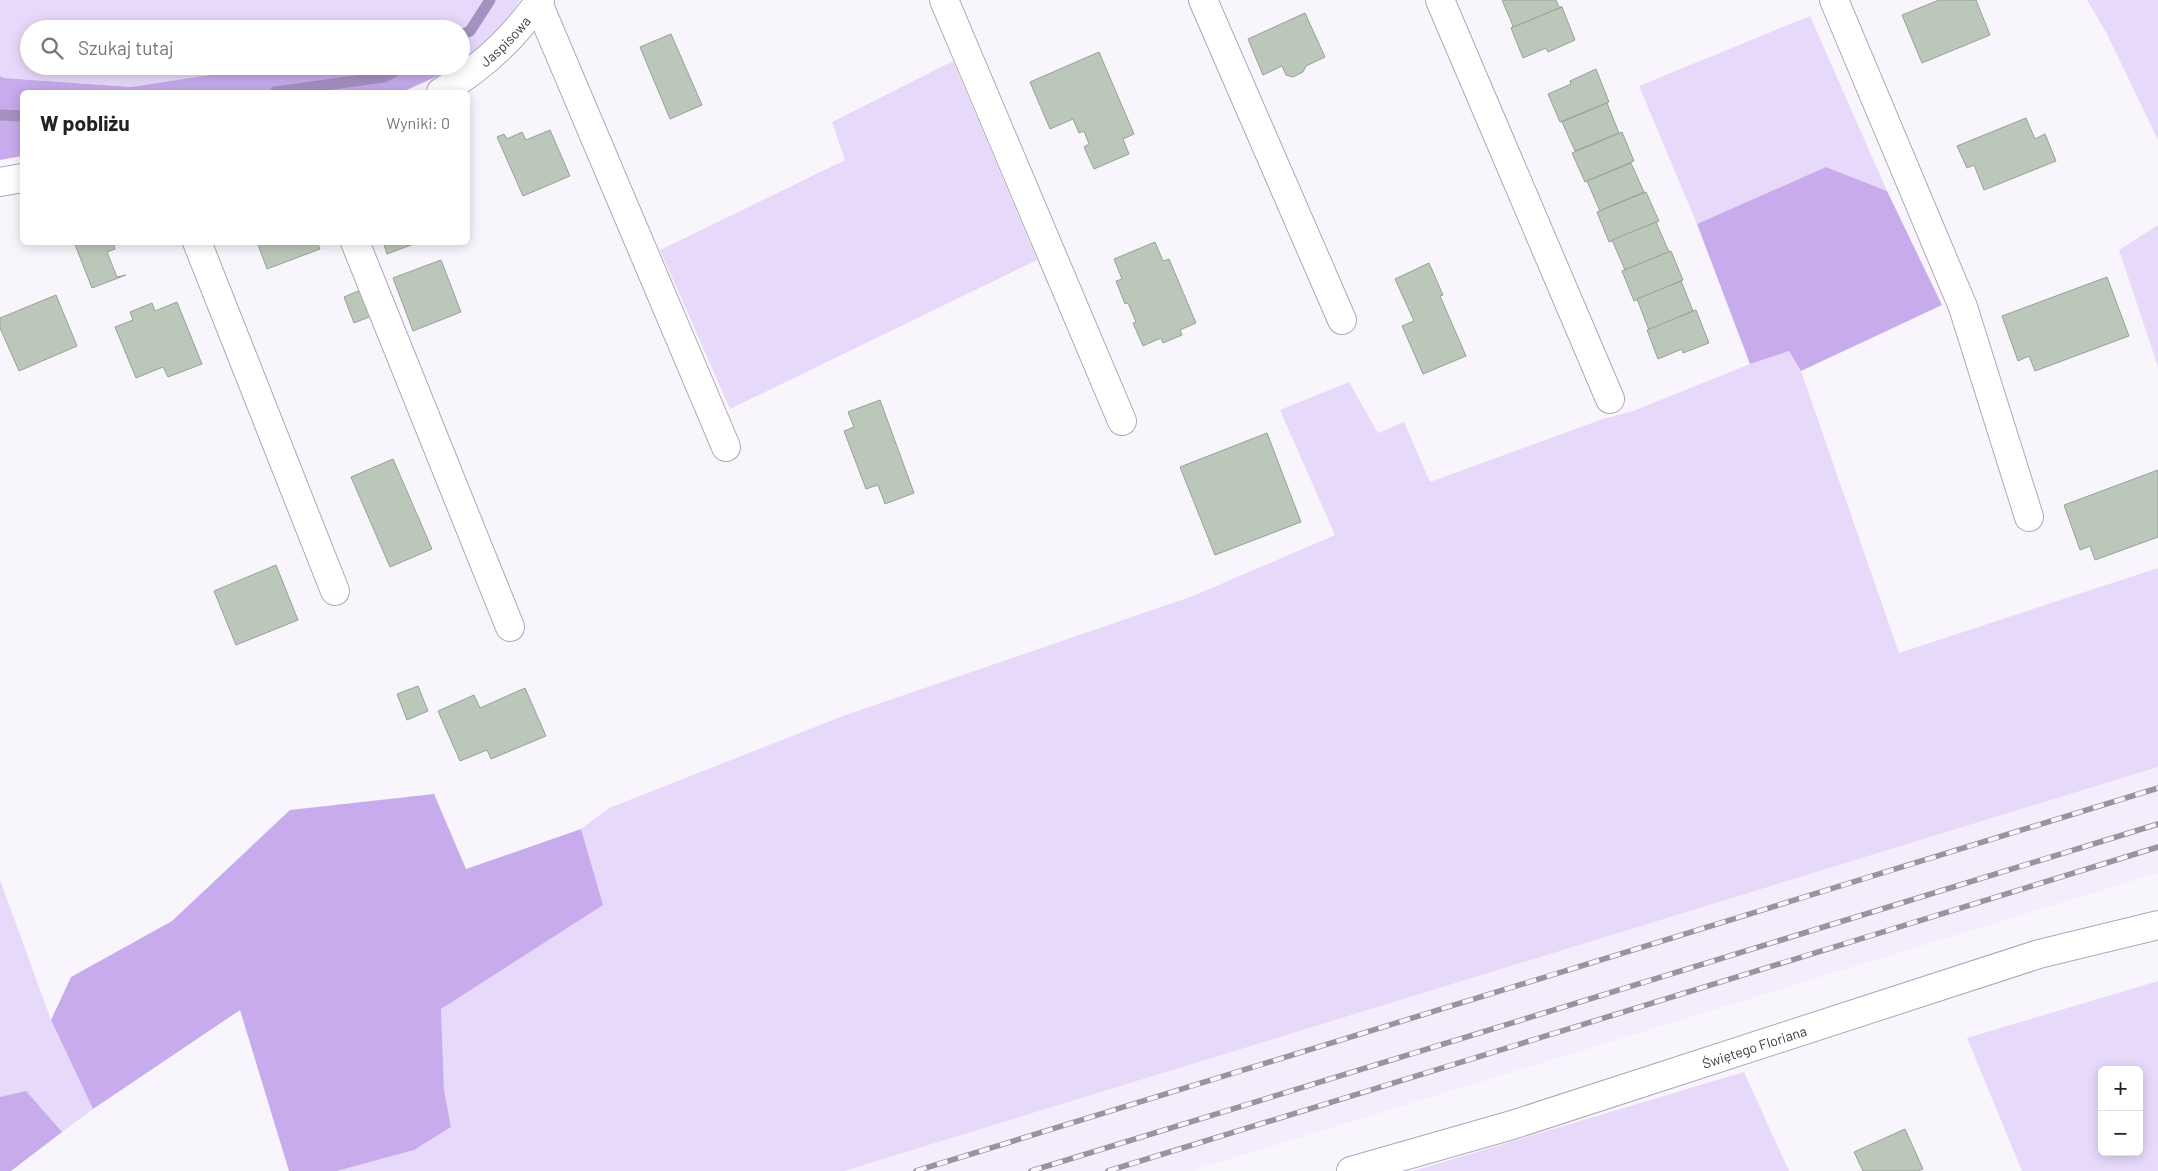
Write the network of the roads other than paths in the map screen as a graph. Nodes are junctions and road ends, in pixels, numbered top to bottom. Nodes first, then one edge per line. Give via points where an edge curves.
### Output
1 (944, 0) edge
2 (1203, 0) edge
3 (1440, 0) edge
4 (1834, 0) edge
5 (539, 1) edge
6 (470, 74) edge
7 (469, 75) edge
8 (445, 90) edge
9 (20, 178) edge
10 (0, 182) edge
11 (198, 245) edge
12 (356, 245) edge
13 (1342, 320) dead end
14 (1610, 399) dead end
15 (1122, 421) dead end
16 (726, 447) dead end
17 (2029, 517) dead end
18 (335, 591) dead end
19 (510, 627) dead end
20 (2158, 925) edge
21 (1351, 1171) edge

1 - 15 street
2 - 13 street
3 - 14 street
4 - 17 street via 1963,307
5 - 6 street, Jaspisowa via 500,48
5 - 16 street
7 - 8 street, Jaspisowa
9 - 10 street
11 - 18 street
12 - 19 street
20 - 21 street, Świętego Floriana via 2039,954 1512,1125

